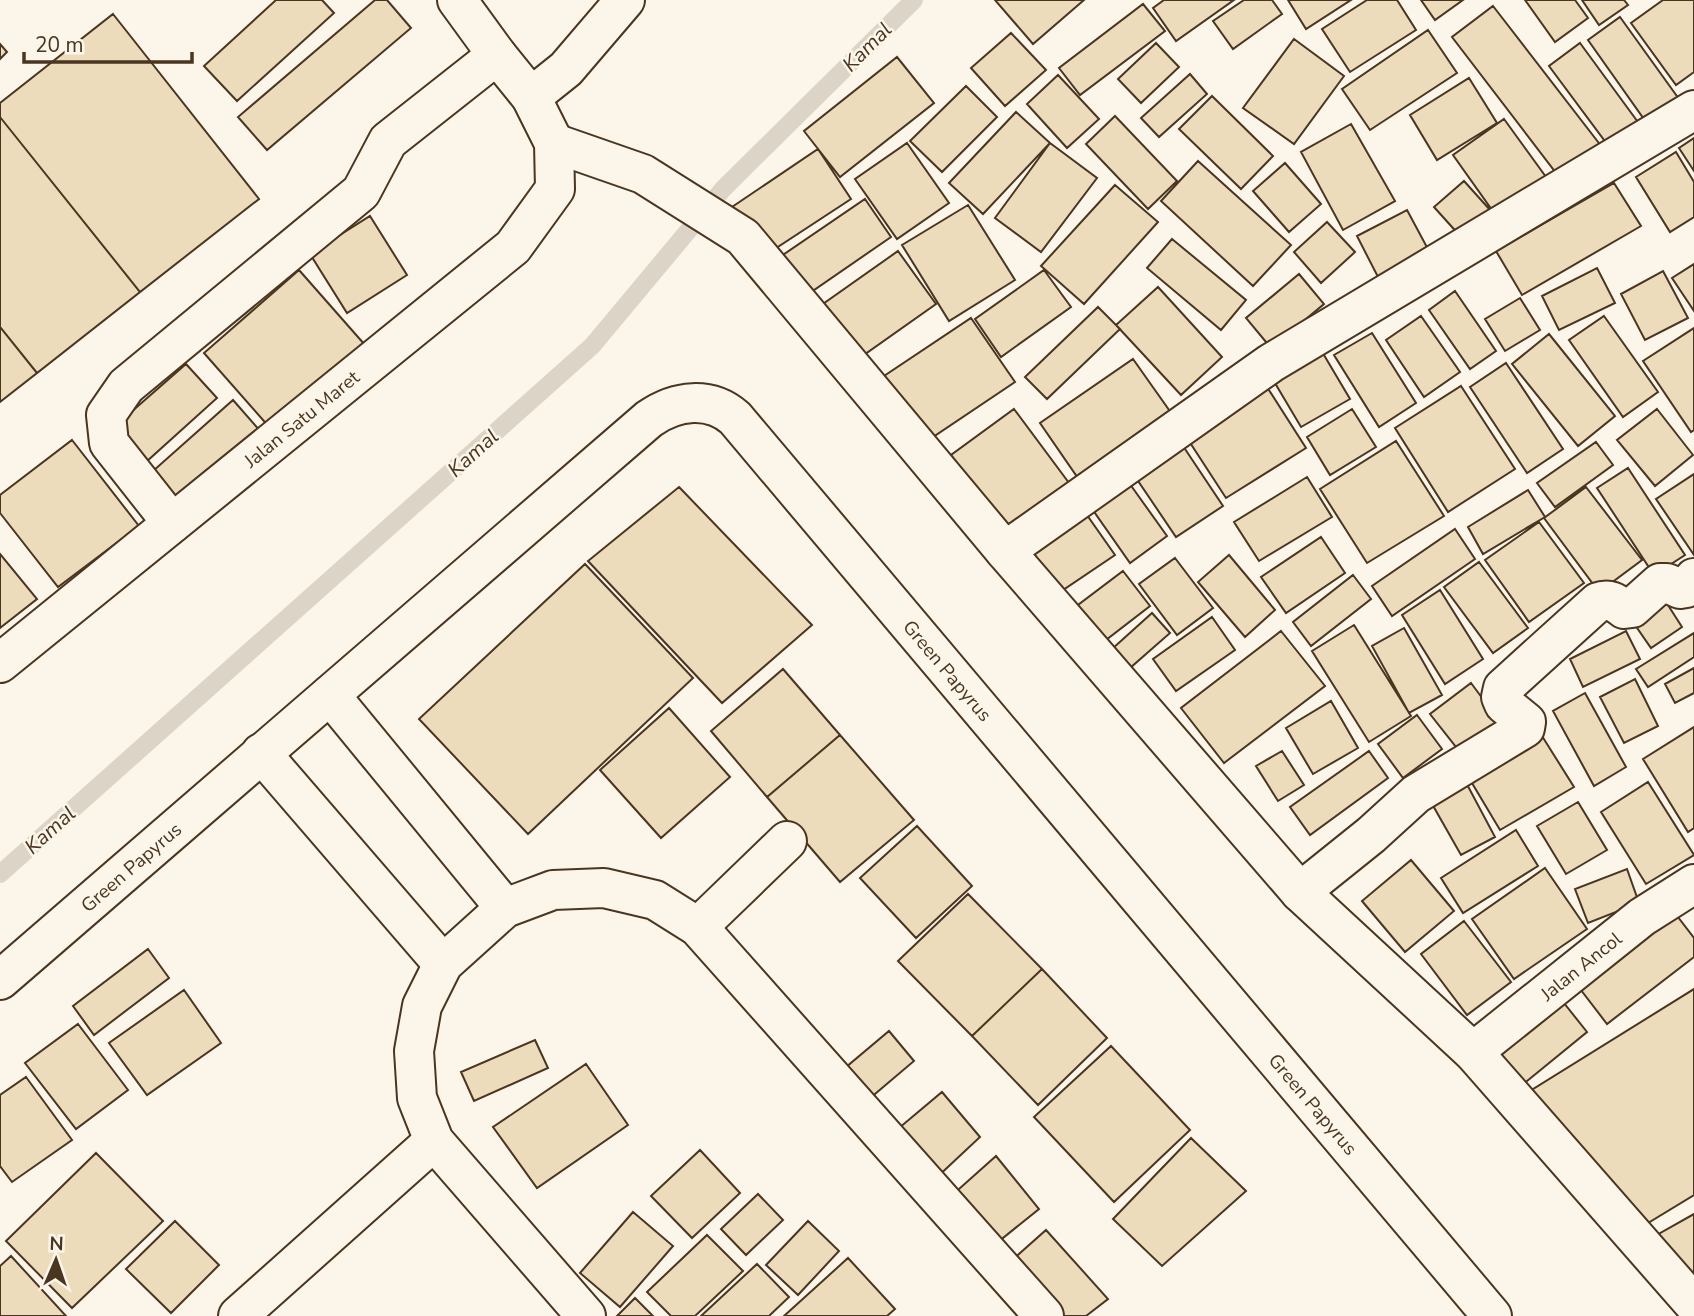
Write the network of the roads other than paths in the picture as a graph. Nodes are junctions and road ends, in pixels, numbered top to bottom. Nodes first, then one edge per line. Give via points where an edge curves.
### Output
1 (457, 0) edge
2 (625, 0) edge
3 (496, 55) junction
4 (531, 97) junction
5 (1694, 110) edge
6 (554, 143) junction
7 (172, 523) junction
8 (1005, 551) junction
9 (1694, 579) edge
10 (0, 663) edge
11 (330, 695) junction
12 (261, 753) junction
13 (787, 841) dead end
14 (1694, 884) edge
15 (1300, 892) junction
16 (505, 908) junction
17 (698, 927) junction
18 (443, 964) junction
19 (0, 980) edge
20 (1474, 1052) junction
21 (434, 1141) junction
22 (1694, 1304) edge
23 (238, 1316) edge
24 (586, 1316) edge
25 (1044, 1316) edge
26 (1492, 1316) edge

1 - 3 street
2 - 4 street via 566,69
3 - 4 street
3 - 7 street via 388,141 361,192 126,386 106,415 109,443
4 - 6 street
5 - 8 street via 1271,363
6 - 7 street, Jalan Satu Maret via 555,189 513,247
6 - 8 street via 643,174 743,237
7 - 10 street, Jalan Satu Maret
8 - 15 street
9 - 15 street via 1680,589 1660,583 1632,608 1614,601 1598,602 1503,688 1504,704 1526,722 1525,727 1416,794
11 - 12 street, Green Papyrus
11 - 16 street
11 - 26 street, Green Papyrus via 655,414 691,403 726,410
12 - 18 street
12 - 19 street, Green Papyrus
13 - 17 street
14 - 20 street, Jalan Ancol via 1642,917
15 - 20 street
16 - 17 street via 553,890 604,888 654,900
16 - 18 street
17 - 25 street
18 - 21 street via 422,1006 414,1051 417,1098
20 - 22 street
21 - 23 street
21 - 24 street

